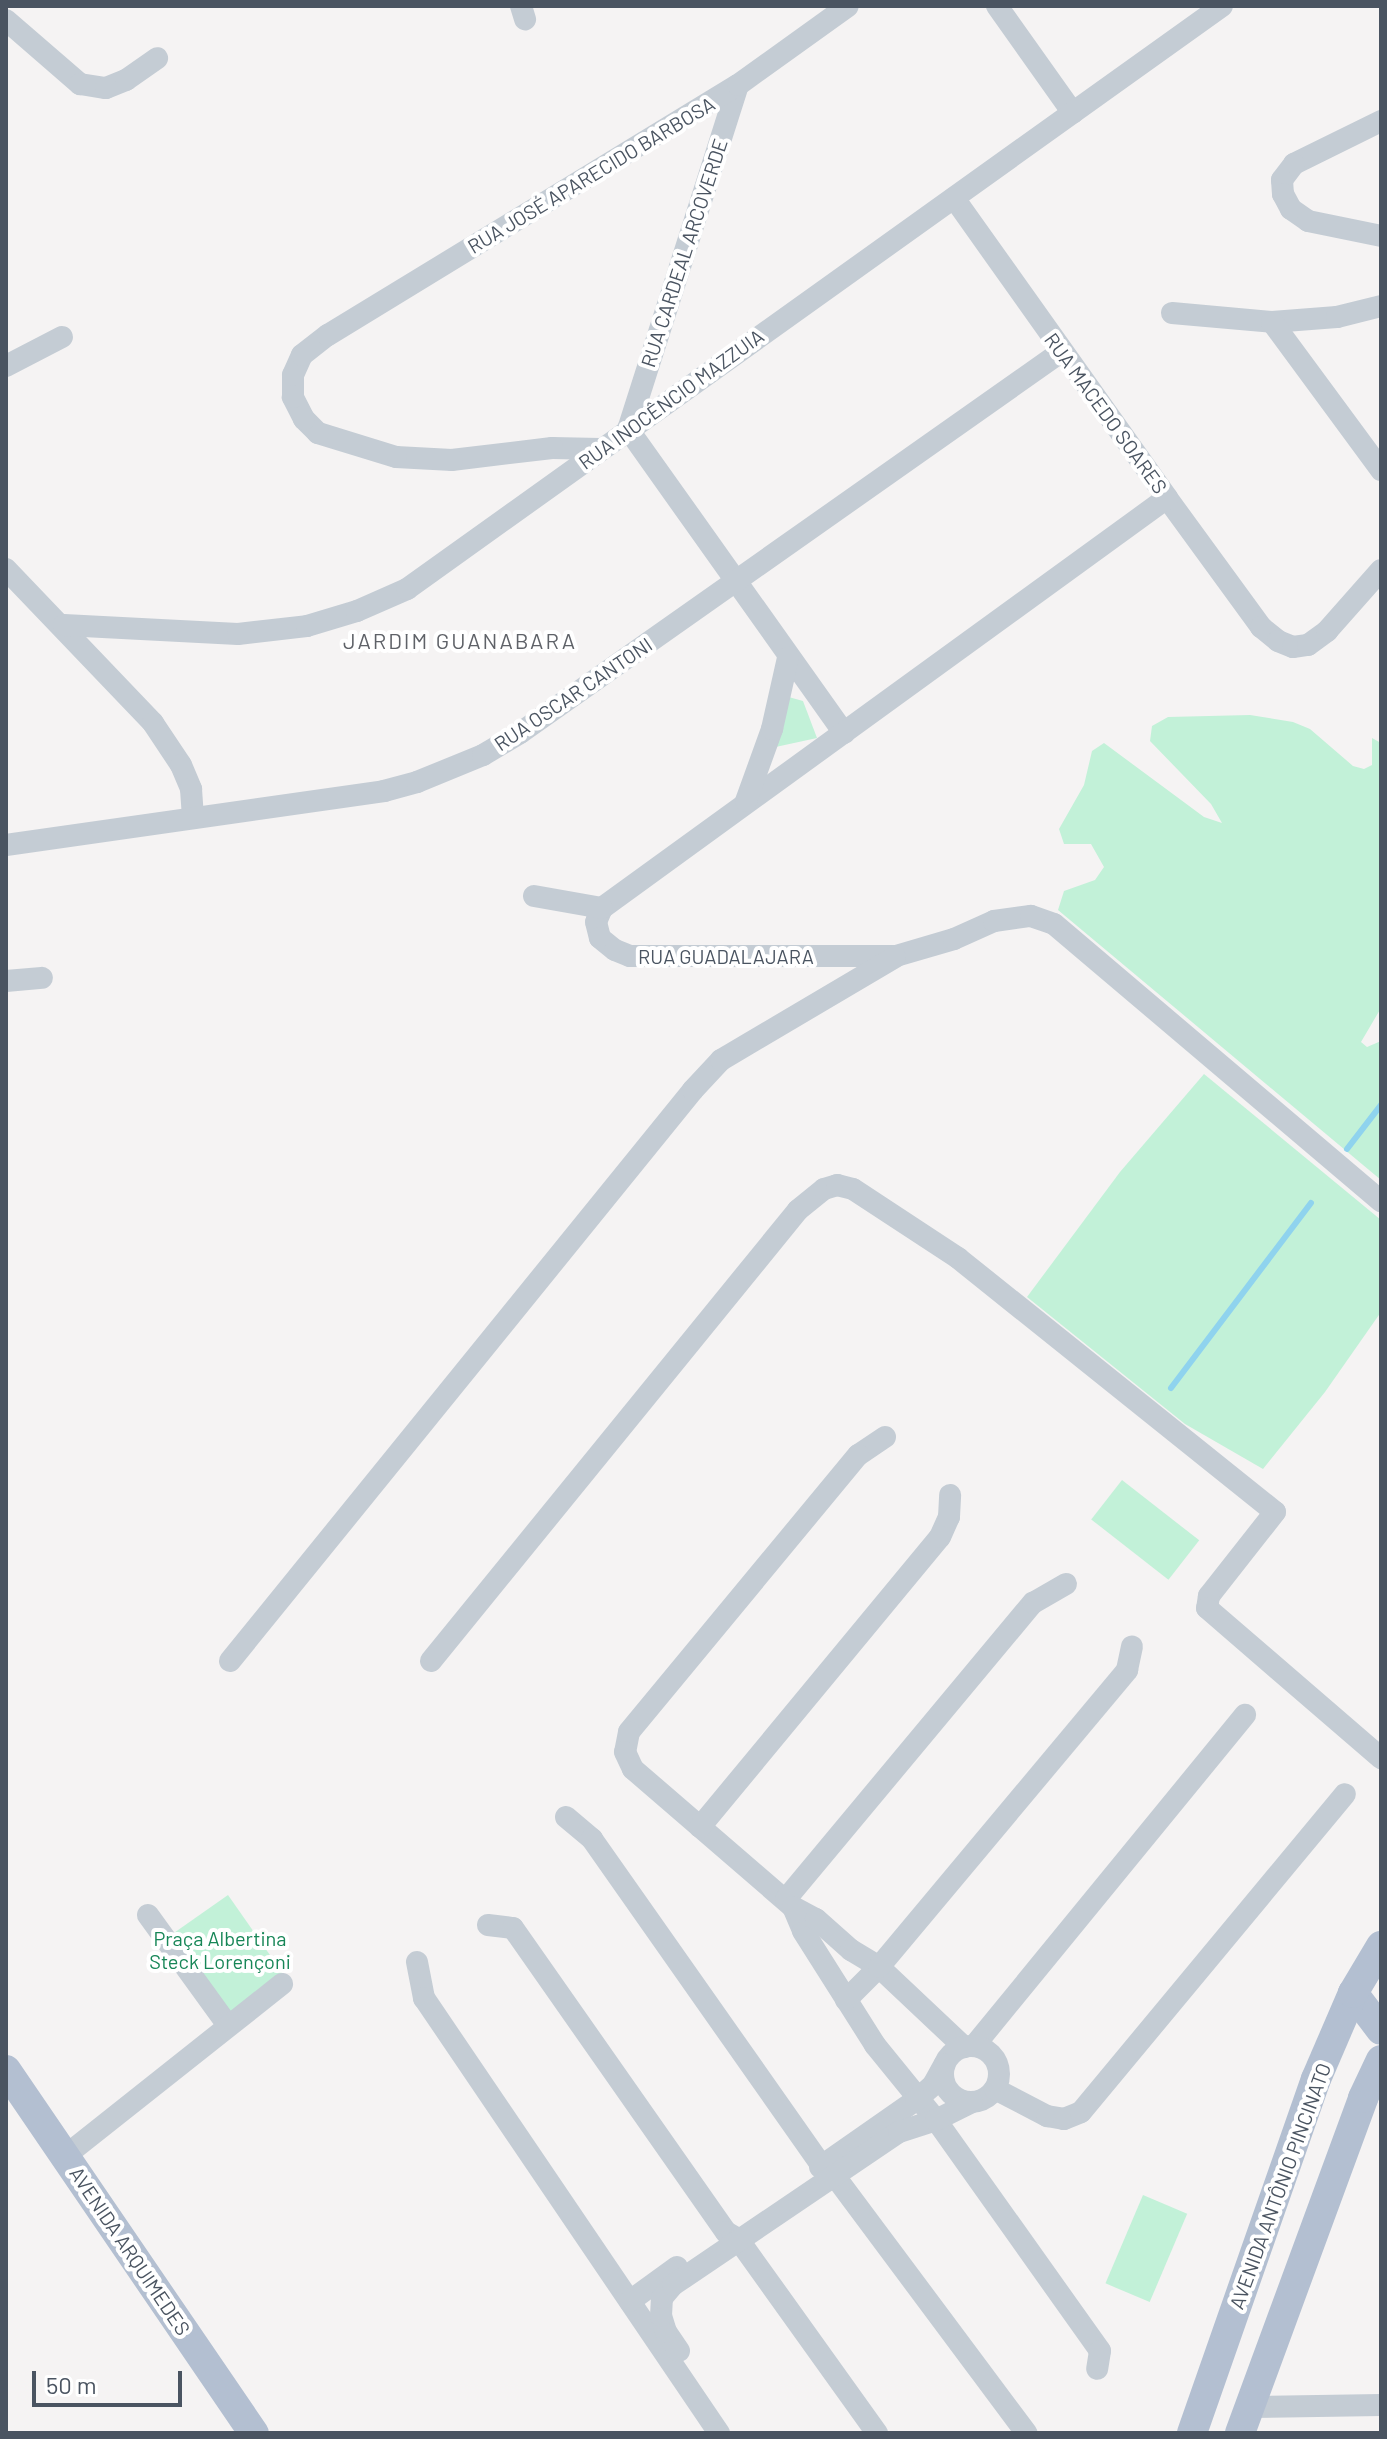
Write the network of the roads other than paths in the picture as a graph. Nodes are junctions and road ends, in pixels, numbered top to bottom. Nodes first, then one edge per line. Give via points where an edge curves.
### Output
1 (848, 6) edge
2 (997, 6) edge
3 (1222, 6) edge
4 (6, 20) edge
5 (157, 58) dead end
6 (738, 85) junction
7 (1073, 113) junction
8 (1381, 121) edge
9 (954, 198) junction
10 (1381, 236) edge
11 (1381, 306) edge
12 (1172, 313) dead end
13 (1272, 322) junction
14 (62, 337) dead end
15 (1061, 352) junction
16 (6, 366) edge
17 (628, 429) junction
18 (600, 449) junction
19 (1381, 470) edge
20 (1167, 498) junction
21 (6, 569) edge
22 (1381, 570) edge
23 (735, 581) junction
24 (64, 625) junction
25 (788, 658) junction
26 (844, 733) junction
27 (746, 801) junction
28 (193, 818) junction
29 (6, 845) edge
30 (534, 896) dead end
31 (602, 908) junction
32 (896, 956) junction
33 (42, 978) dead end
34 (6, 981) edge
35 (1381, 1201) edge
36 (885, 1437) dead end
37 (950, 1495) dead end
38 (1066, 1584) dead end
39 (1132, 1647) dead end
40 (230, 1661) dead end
41 (431, 1661) dead end
42 (1245, 1715) dead end
43 (1381, 1758) edge
44 (1345, 1794) dead end
45 (566, 1817) dead end
46 (700, 1827) junction
47 (790, 1903) junction
48 (148, 1915) dead end
49 (488, 1925) dead end
50 (1381, 1946) edge
51 (417, 1962) dead end
52 (879, 1967) junction
53 (282, 1984) dead end
54 (1353, 1993) junction
55 (846, 2000) junction
56 (227, 2024) junction
57 (1381, 2030) edge
58 (969, 2047) junction
59 (1381, 2060) edge
60 (944, 2065) junction
61 (6, 2070) edge
62 (995, 2089) junction
63 (916, 2100) junction
64 (972, 2102) junction
65 (936, 2120) junction
66 (1292, 2152) junction
67 (65, 2156) junction
68 (828, 2170) junction
69 (1320, 2215) junction
70 (732, 2236) junction
71 (630, 2301) junction
72 (1097, 2369) dead end
73 (1381, 2405) edge
74 (1245, 2420) edge
75 (254, 2433) edge
76 (719, 2433) edge
77 (736, 2433) edge
78 (877, 2433) edge
79 (1026, 2433) edge
80 (1192, 2433) edge

1 - 6 street, RUA JOSÉ APARECIDO BARBOSA
2 - 7 street
3 - 7 street, RUA INOCÊNCIO MAZZUIA
4 - 5 street via 80,84 106,88
6 - 17 street, RUA CARDEAL ARCOVERDE
6 - 18 street, RUA JOSÉ APARECIDO BARBOSA via 328,335 302,355 293,375 293,397 318,433 396,457 452,460 552,448
7 - 9 street, RUA INOCÊNCIO MAZZUIA
8 - 10 street via 1294,164 1282,180 1291,209 1308,221
9 - 15 street, RUA MACEDO SOARES
9 - 17 street, RUA INOCÊNCIO MAZZUIA
11 - 13 street via 1337,317
12 - 13 street
13 - 19 street
14 - 16 street
15 - 20 street, RUA MACEDO SOARES
15 - 23 street, RUA OSCAR CANTONI
17 - 18 street, RUA INOCÊNCIO MAZZUIA
17 - 23 street
18 - 24 street, RUA INOCÊNCIO MAZZUIA via 407,589 357,611 307,626 238,634
20 - 22 street, RUA MACEDO SOARES via 1261,627 1293,647 1308,645 1327,631
20 - 26 street
21 - 24 street
23 - 25 street
23 - 28 street, RUA OSCAR CANTONI via 520,733 447,771 384,791
24 - 28 street via 153,723 181,765 191,789
25 - 26 street
25 - 27 street via 772,729
26 - 27 street
27 - 31 street
28 - 29 street, RUA OSCAR CANTONI
30 - 31 street
31 - 32 street, RUA GUADALAJARA via 596,922 600,938 630,956
32 - 35 street, RUA GUADALAJARA via 994,921 1031,916 1054,924
32 - 40 street via 721,1060
33 - 34 street
36 - 46 street via 858,1455 629,1732 625,1752 633,1769
37 - 46 street via 949,1517 940,1537
38 - 47 street via 1033,1603
39 - 52 street via 1127,1670
41 - 43 street via 798,1210 837,1185 885,1208 968,1265 1275,1512 1209,1596 1207,1608
42 - 58 street
44 - 62 street via 1081,2112 1064,2119 1047,2116
45 - 68 street via 592,1839
46 - 47 street
47 - 52 street
47 - 55 street
48 - 56 street
49 - 70 street via 513,1928
50 - 54 main road, AVENIDA ANTÔNIO PINCINATO
51 - 71 street via 424,1998
52 - 55 street
52 - 58 street
53 - 56 street
54 - 57 main road
54 - 66 main road, AVENIDA ANTÔNIO PINCINATO
55 - 63 street
56 - 67 street
58 - 60 street
58 - 62 street via 983,2049 996,2061
59 - 69 main road
60 - 63 street
60 - 64 street via 948,2091
61 - 67 main road, AVENIDA ARQUIMEDES
62 - 64 street
63 - 65 street
63 - 68 street
64 - 65 street
65 - 68 street via 899,2132
65 - 72 street via 1100,2351
66 - 69 main road via 1314,2163 1321,2179
66 - 80 main road, AVENIDA ANTÔNIO PINCINATO
67 - 75 main road, AVENIDA ARQUIMEDES
68 - 70 street
68 - 79 street
69 - 74 main road
70 - 71 street
70 - 77 street via 673,2285 662,2298 661,2316 666,2332
70 - 78 street
71 - 76 street
73 - 74 street

